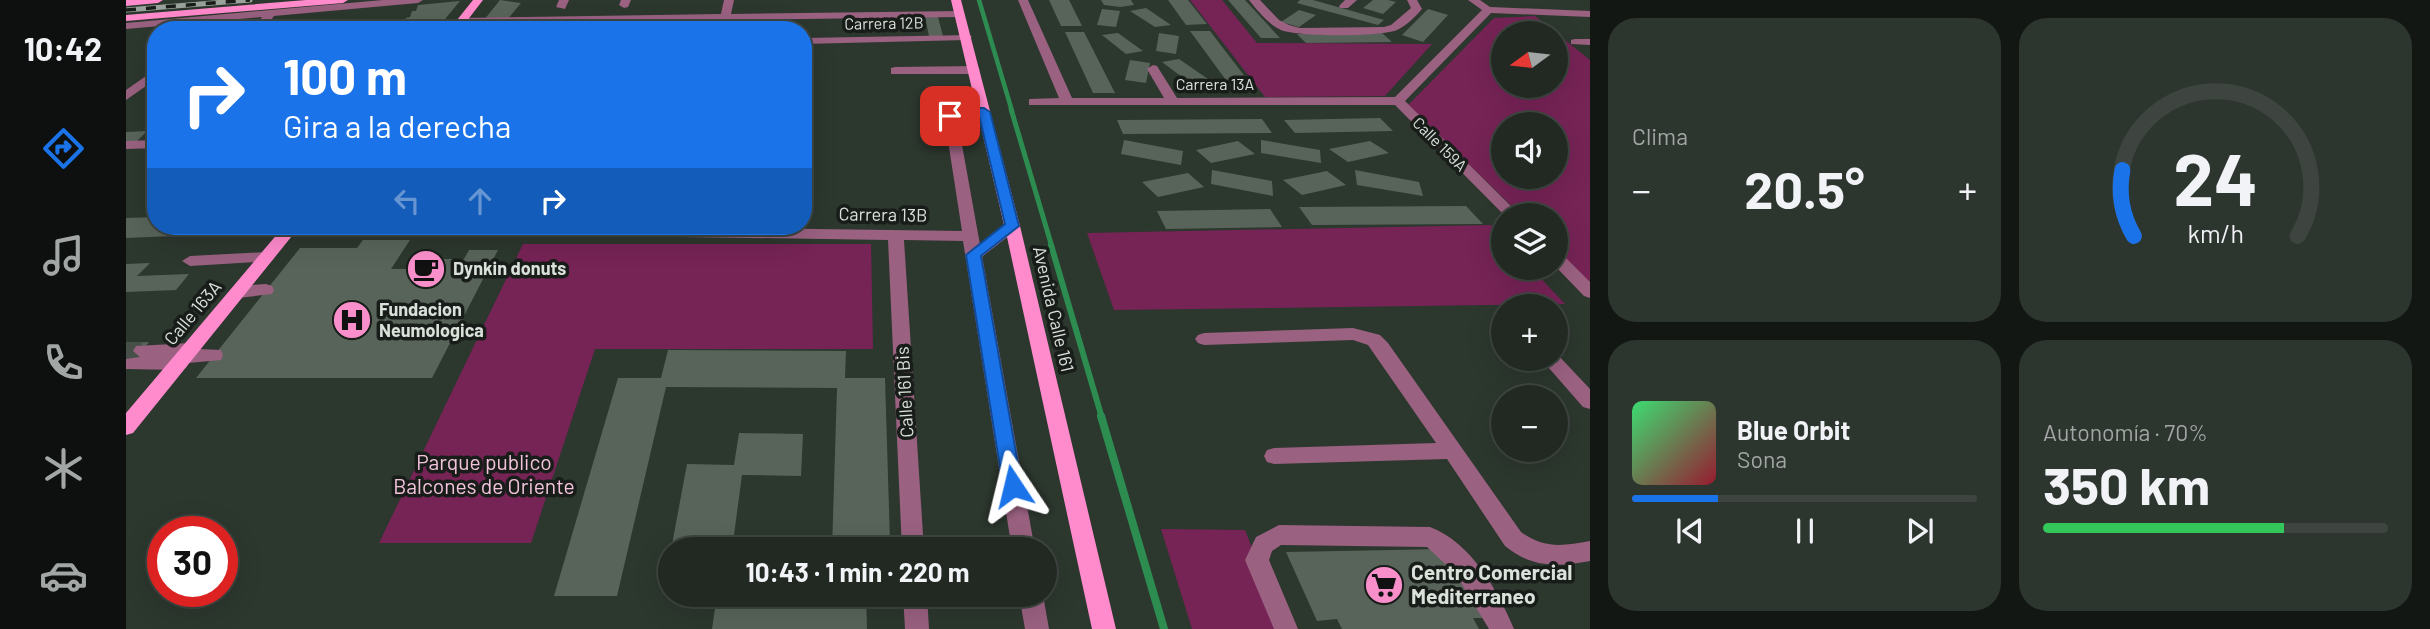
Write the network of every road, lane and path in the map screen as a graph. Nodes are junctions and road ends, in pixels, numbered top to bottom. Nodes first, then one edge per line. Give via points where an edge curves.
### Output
1 (158, 0) edge
2 (343, 0) edge
3 (418, 0) edge
4 (478, 0) edge
5 (729, 0) edge
6 (956, 0) edge
7 (1023, 0) edge
8 (1254, 0) edge
9 (1412, 0) edge
10 (1474, 0) edge
11 (126, 3) edge
12 (1538, 6) edge
13 (1488, 10) junction
14 (199, 12) junction
15 (271, 13) junction
16 (960, 14) junction
17 (1590, 14) edge
18 (726, 17) junction
19 (126, 18) edge
20 (157, 21) edge
21 (178, 21) edge
22 (265, 21) edge
23 (460, 21) edge
24 (592, 21) edge
25 (725, 21) edge
26 (147, 23) edge
27 (143, 24) junction
28 (147, 24) edge
29 (126, 26) edge
30 (126, 36) edge
31 (966, 37) junction
32 (812, 40) edge
33 (1575, 42) dead end
34 (1590, 42) edge
35 (1153, 69) dead end
36 (974, 70) junction
37 (895, 71) dead end
38 (147, 80) edge
39 (126, 96) edge
40 (1398, 101) junction
41 (1033, 102) dead end
42 (1067, 102) junction
43 (1173, 102) junction
44 (984, 112) junction
45 (147, 144) edge
46 (126, 145) edge
47 (1500, 203) edge
48 (1012, 226) junction
49 (812, 233) edge
50 (284, 235) edge
51 (896, 235) junction
52 (970, 236) junction
53 (973, 255) junction
54 (266, 257) junction
55 (190, 261) dead end
56 (1568, 270) edge
57 (266, 290) dead end
58 (238, 292) junction
59 (1590, 292) edge
60 (1204, 339) dead end
61 (214, 355) dead end
62 (184, 356) junction
63 (137, 357) tunnel mouth
64 (1561, 371) edge
65 (1590, 402) edge
66 (126, 427) edge
67 (1452, 451) junction
68 (1275, 456) dead end
69 (912, 537) edge
70 (1022, 537) edge
71 (1590, 551) edge
72 (916, 607) edge
73 (1033, 607) edge
74 (917, 629) edge
75 (1037, 629) edge
76 (1104, 629) edge
77 (1286, 629) edge
78 (1502, 629) edge

1 - 11 main road
2 - 14 main road
3 - 15 street
4 - 23 main road
5 - 18 street
6 - 16 main road, Avenida Calle 161
7 - 42 street
8 - 9 street via 1275,22 1300,31 1395,27 1418,9
10 - 13 street
12 - 13 street
12 - 17 street
13 - 40 street
14 - 19 main road
14 - 20 main road
15 - 21 street
15 - 22 street
16 - 18 street
16 - 31 main road, Avenida Calle 161
18 - 24 street
18 - 25 street
26 - 27 main road
27 - 28 street
27 - 29 street
27 - 30 street
31 - 32 street, Carrera 12B
31 - 36 main road, Avenida Calle 161
33 - 34 street
35 - 43 street
36 - 37 street
36 - 44 main road, Avenida Calle 161
38 - 39 street
40 - 43 street, Carrera 13A
40 - 47 street, Calle 159A
41 - 42 street, Carrera 13A
42 - 43 street, Carrera 13A
44 - 48 main road, Avenida Calle 161
44 - 52 street via 950,116
45 - 46 street
48 - 53 main road
48 - 76 main road, Avenida Calle 161
49 - 51 street, Carrera 13B
50 - 54 main road, Calle 163A
51 - 52 street, Carrera 13B
51 - 69 street, Calle 161 Bis
52 - 53 street
53 - 70 street
54 - 55 street
54 - 58 main road, Calle 163A
56 - 59 street
57 - 58 street
58 - 62 main road, Calle 163A
60 - 67 street via 1353,334 1374,340
61 - 62 street
62 - 63 street
62 - 66 main road, Calle 163A
64 - 65 street
67 - 68 street
67 - 71 street via 1526,551 1539,556
72 - 74 street
73 - 75 street
77 - 78 street via 1257,560 1259,548 1279,535 1430,537 1447,545 1460,559

